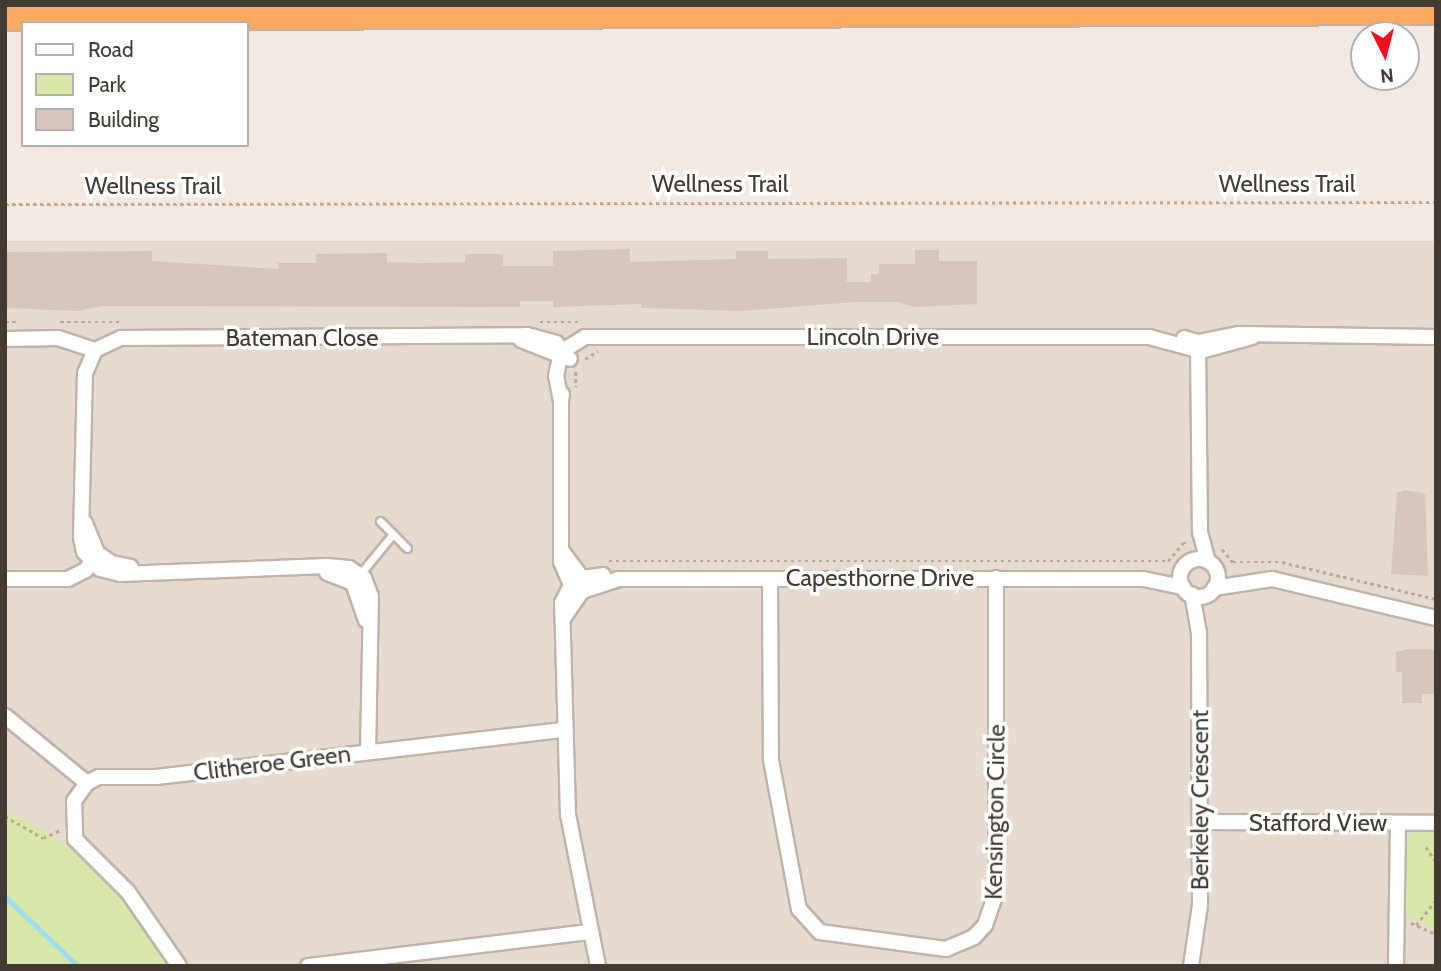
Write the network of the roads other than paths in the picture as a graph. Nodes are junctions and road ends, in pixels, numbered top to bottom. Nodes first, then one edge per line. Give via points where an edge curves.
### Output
1 (1436, 12) edge
2 (5, 18) edge
3 (1436, 337) edge
4 (5, 339) edge
5 (1199, 348) junction
6 (95, 351) junction
7 (564, 354) junction
8 (380, 521) dead end
9 (393, 534) junction
10 (1199, 539) junction
11 (407, 548) dead end
12 (92, 558) junction
13 (1211, 564) junction
14 (1185, 566) junction
15 (996, 578) junction
16 (5, 579) edge
17 (356, 579) junction
18 (770, 579) junction
19 (1143, 579) junction
20 (1256, 579) junction
21 (578, 584) junction
22 (1199, 591) junction
23 (1436, 618) edge
24 (5, 716) edge
25 (563, 730) junction
26 (369, 751) junction
27 (87, 783) junction
28 (1200, 822) junction
29 (1398, 823) junction
30 (1436, 823) edge
31 (590, 932) junction
32 (179, 966) edge
33 (308, 966) edge
34 (598, 966) edge
35 (1191, 966) edge
36 (1396, 966) edge

1 - 2 highway
3 - 5 street via 1226,334
4 - 6 street via 58,338
5 - 7 street, Lincoln Drive via 1167,334 598,338
5 - 10 street
6 - 7 street, Bateman Close via 121,338 513,338
6 - 12 street via 85,383 84,522
7 - 21 street via 561,550
8 - 9 lane
9 - 11 lane
9 - 17 lane
10 - 13 street
10 - 14 street
12 - 16 street via 49,578
12 - 17 street via 144,570 308,569
13 - 14 street, Capesthorne Drive
13 - 20 street, Capesthorne Drive
13 - 22 street
14 - 19 street, Capesthorne Drive
14 - 22 street
15 - 18 street, Capesthorne Drive
15 - 18 street, Kensington Circle via 996,893 993,912 980,931 946,949 820,932 799,909 771,760
15 - 19 street, Capesthorne Drive
17 - 26 street via 368,628
18 - 21 street, Capesthorne Drive via 618,579
19 - 22 street, Capesthorne Drive
20 - 22 street, Capesthorne Drive
20 - 23 street, Capesthorne Drive via 1283,580
21 - 25 street via 564,617
22 - 28 street, Berkeley Crescent
24 - 27 street
25 - 26 street, Clitheroe Green
25 - 31 street via 573,855
26 - 27 street, Clitheroe Green via 156,778 99,777
27 - 32 street via 74,801 71,828 81,847 128,892
28 - 29 street, Stafford View
28 - 35 street, Berkeley Crescent via 1199,931
29 - 30 street, Stafford View
29 - 36 street
31 - 33 street
31 - 34 street

